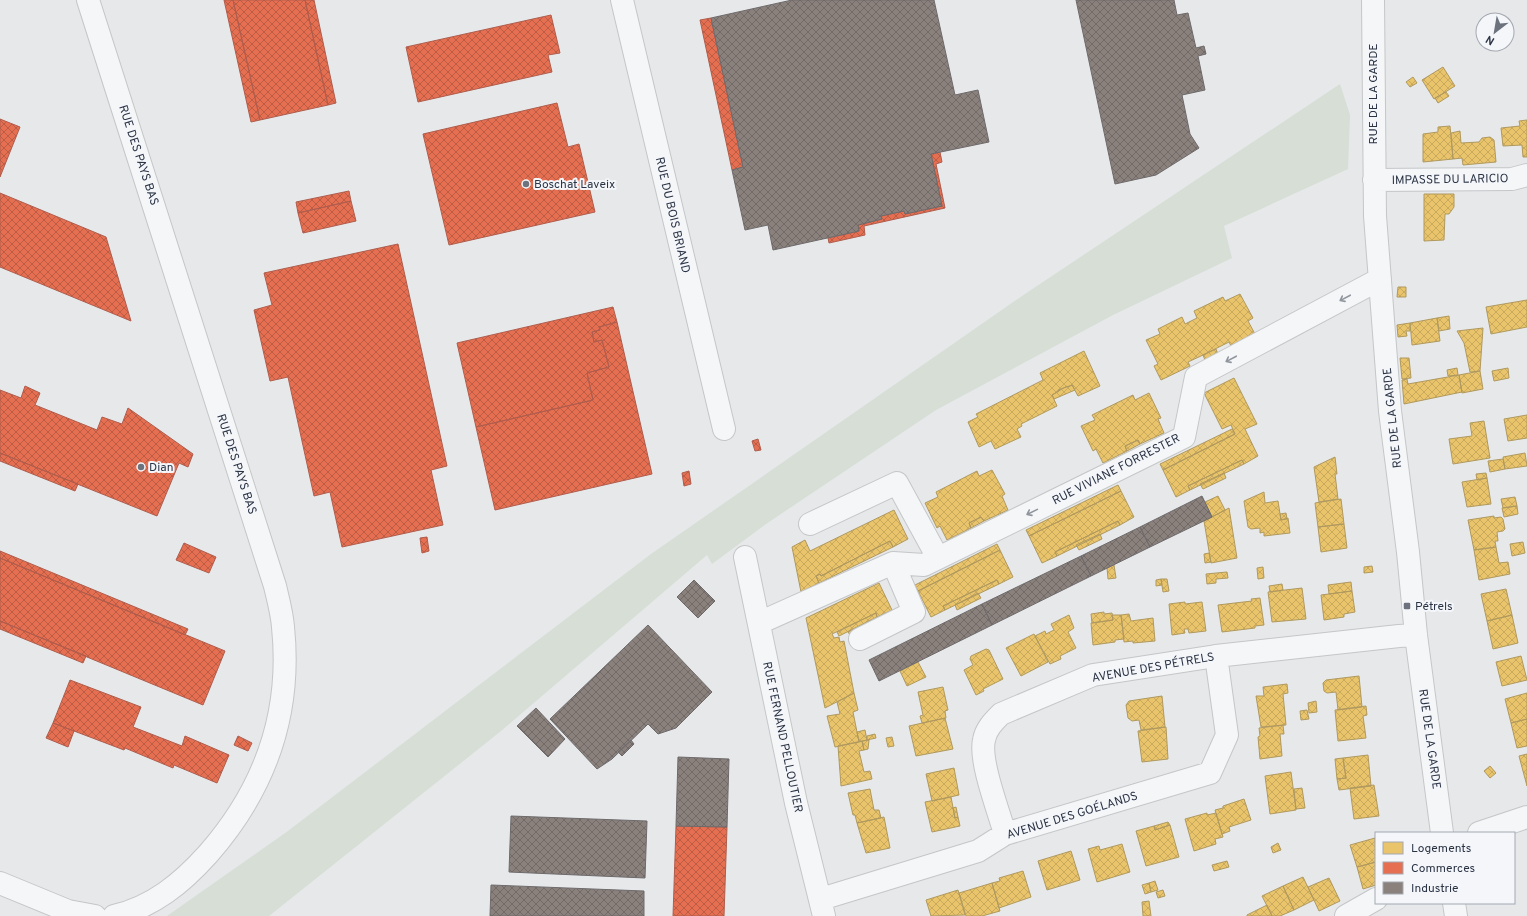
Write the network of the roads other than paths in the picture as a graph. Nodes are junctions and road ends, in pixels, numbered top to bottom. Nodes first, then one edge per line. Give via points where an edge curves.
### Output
1 (88, 0) edge
2 (622, 0) edge
3 (1373, 0) edge
4 (1527, 175) edge
5 (1374, 180) junction
6 (1380, 279) junction
7 (724, 429) dead end
8 (810, 524) dead end
9 (745, 557) dead end
10 (938, 558) junction
11 (893, 563) junction
12 (758, 622) junction
13 (1416, 635) junction
14 (860, 639) dead end
15 (1216, 656) junction
16 (1527, 816) edge
17 (1442, 832) edge
18 (1482, 832) edge
19 (1005, 834) junction
20 (0, 883) edge
21 (1375, 900) edge
22 (1454, 904) edge
23 (822, 907) edge
24 (96, 916) edge
25 (114, 916) edge
26 (1346, 916) edge
27 (1456, 916) edge

1 - 25 street, RUE DES PAYS BAS via 273,578 283,626 284,666 279,720 268,758 255,787 218,843 189,874 155,901
2 - 7 street, RUE DU BOIS BRIAND
3 - 5 street, RUE DE LA GARDE
4 - 5 street, IMPASSE DU LARICIO via 1512,179
5 - 6 street, RUE DE LA GARDE
6 -> 10 street, RUE VIVIANE FORRESTER via 1196,377 1184,438
6 - 13 street, RUE DE LA GARDE via 1390,411
8 - 10 street via 897,483
9 - 12 street, RUE FERNAND PELLOUTIER
10 - 11 street, RUE VIVIANE FORRESTER via 924,565
11 - 12 street, RUE VIVIANE FORRESTER
11 - 14 street via 914,612
12 - 23 street, RUE FERNAND PELLOUTIER via 796,802
13 - 15 street, AVENUE DES PÉTRELS
13 - 17 street, RUE DE LA GARDE
15 - 19 street, AVENUE DES GOÉLANDS via 1227,735 1210,773
15 - 19 street, AVENUE DES PÉTRELS via 1093,675 1000,714 990,725 983,741 984,762
16 - 18 street
19 - 23 street, AVENUE DES GOÉLANDS via 978,851
20 - 24 street via 68,911
21 - 26 street
22 - 27 street

